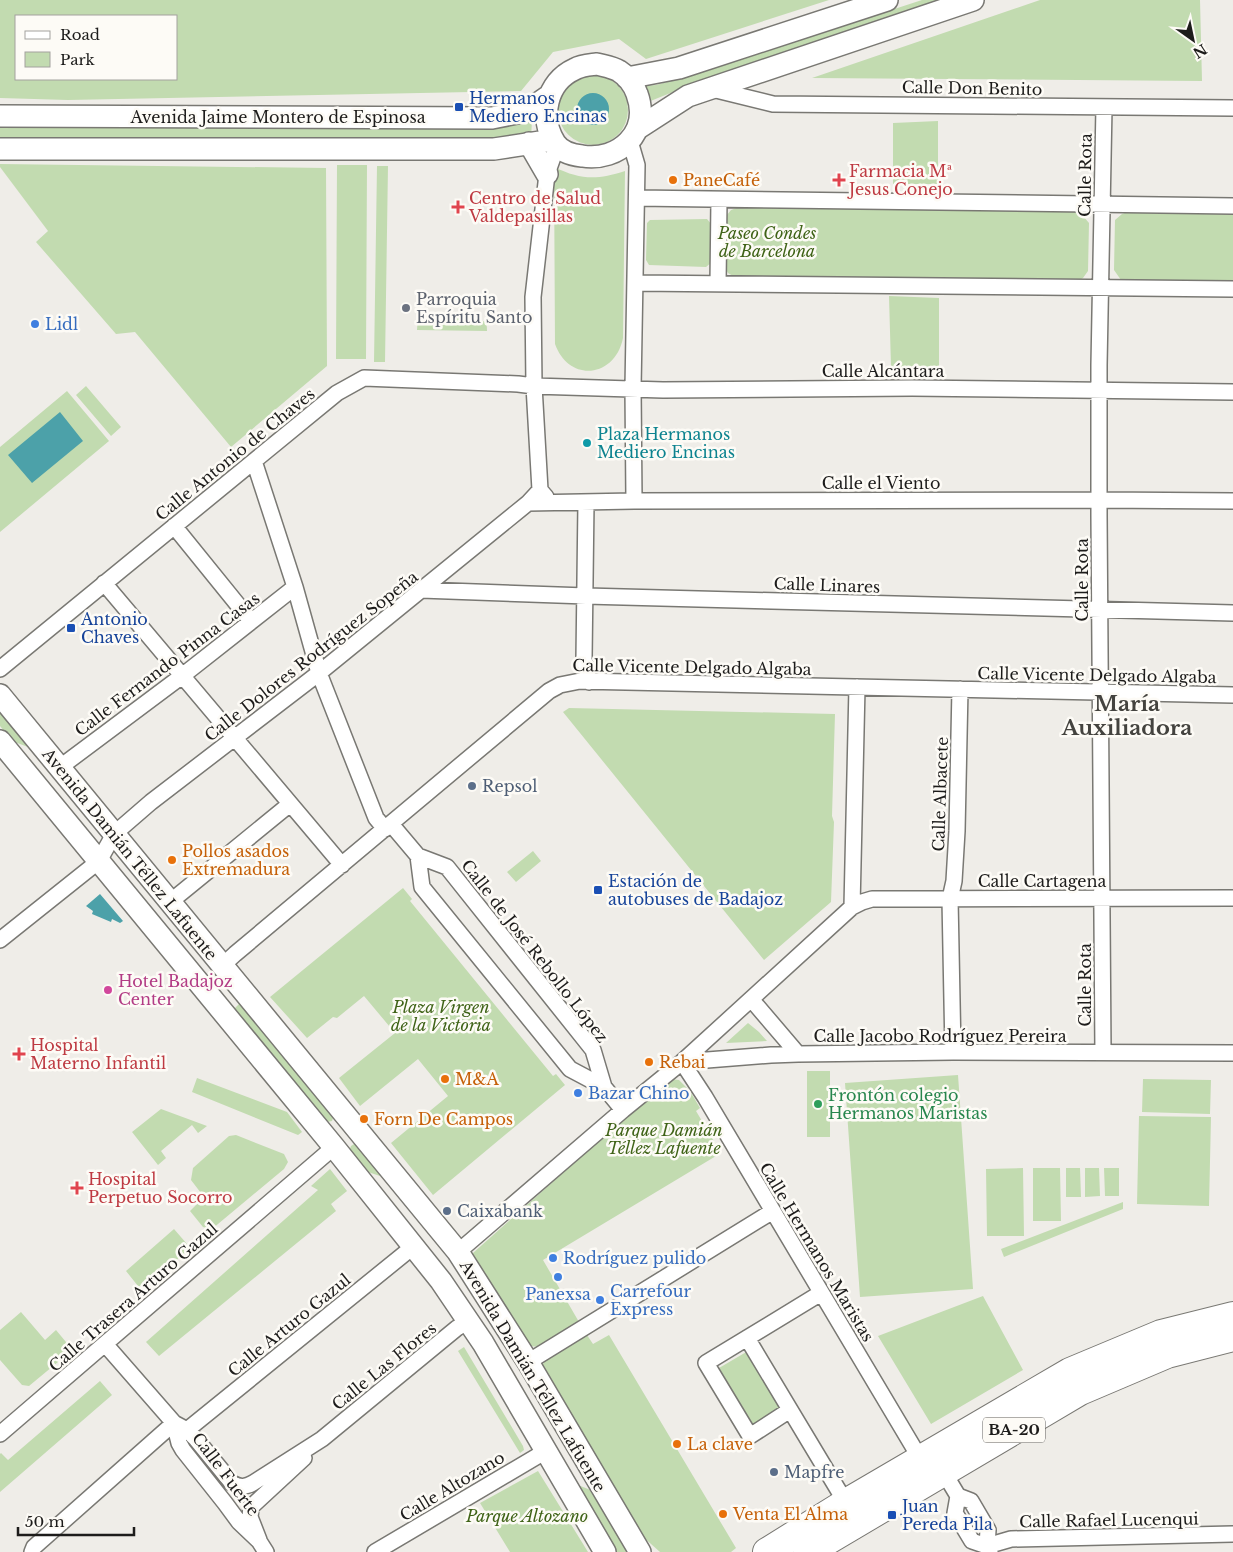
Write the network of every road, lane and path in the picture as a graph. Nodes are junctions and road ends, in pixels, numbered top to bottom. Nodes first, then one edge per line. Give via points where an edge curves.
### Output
1 (888, 0) edge
2 (973, 0) edge
3 (628, 78) junction
4 (712, 89) junction
5 (550, 95) junction
6 (1104, 107) junction
7 (1233, 108) edge
8 (0, 116) edge
9 (634, 135) junction
10 (555, 143) junction
11 (529, 144) junction
12 (0, 149) edge
13 (547, 174) junction
14 (636, 198) junction
15 (719, 200) junction
16 (1102, 205) junction
17 (1233, 206) edge
18 (635, 283) junction
19 (718, 284) junction
20 (1101, 287) junction
21 (1233, 289) edge
22 (534, 386) junction
23 (633, 388) junction
24 (1099, 390) junction
25 (1233, 392) edge
26 (254, 461) junction
27 (540, 490) junction
28 (1099, 500) junction
29 (634, 501) junction
30 (1233, 501) edge
31 (586, 502) junction
32 (528, 503) junction
33 (550, 503) junction
34 (174, 526) junction
35 (104, 583) junction
36 (295, 588) junction
37 (421, 590) junction
38 (586, 596) junction
39 (1100, 610) junction
40 (1233, 613) edge
41 (251, 621) junction
42 (0, 669) edge
43 (319, 673) junction
44 (182, 676) junction
45 (590, 682) junction
46 (857, 687) junction
47 (960, 689) junction
48 (1100, 692) junction
49 (0, 695) edge
50 (1233, 695) edge
51 (236, 738) junction
52 (1, 742) edge
53 (59, 768) junction
54 (290, 804) junction
55 (388, 826) junction
56 (114, 834) junction
57 (418, 856) junction
58 (99, 861) junction
59 (435, 862) junction
60 (342, 865) junction
61 (420, 873) junction
62 (1102, 898) junction
63 (1233, 898) edge
64 (950, 899) junction
65 (170, 902) junction
66 (852, 907) junction
67 (0, 940) edge
68 (218, 961) junction
69 (212, 1000) junction
70 (751, 1000) junction
71 (953, 1052) junction
72 (1103, 1053) junction
73 (1233, 1053) edge
74 (798, 1054) junction
75 (596, 1060) junction
76 (682, 1062) junction
77 (578, 1073) junction
78 (604, 1087) junction
79 (622, 1110) junction
80 (343, 1113) junction
81 (334, 1147) junction
82 (360, 1180) junction
83 (773, 1211) junction
84 (414, 1246) junction
85 (458, 1252) junction
86 (821, 1293) junction
87 (1233, 1316) edge
88 (470, 1321) junction
89 (1233, 1337) edge
90 (747, 1338) junction
91 (105, 1344) junction
92 (519, 1359) junction
93 (790, 1410) junction
94 (180, 1427) junction
95 (0, 1434) edge
96 (322, 1439) junction
97 (546, 1451) junction
98 (932, 1465) junction
99 (232, 1483) joint
100 (846, 1503) junction
101 (251, 1508) joint
102 (1233, 1534) edge
103 (262, 1546) edge
104 (988, 1549) edge
105 (32, 1552) edge
106 (375, 1552) edge
107 (605, 1552) edge
108 (640, 1552) edge
109 (766, 1552) edge
110 (808, 1552) edge

1 - 3 street via 679,68
2 - 4 street
3 - 5 street via 608,66 586,65 564,75
3 - 9 street via 640,102 641,116
4 - 6 street, Calle Don Benito via 772,104
4 - 9 street via 688,96
5 - 8 street, Avenida Jaime Montero de Espinosa via 527,111 492,118
5 - 10 street via 547,126
6 - 7 street, Calle Don Benito
6 - 16 street, Calle Rota
9 - 10 street via 620,150 607,156 580,156 565,152
9 - 14 street
10 - 11 street, Avenida Jaime Montero de Espinosa
10 - 13 street
11 - 12 street, Avenida Jaime Montero de Espinosa via 494,149
11 - 13 street
13 - 22 street via 533,298
14 - 15 street
14 - 18 street
15 - 16 street
15 - 19 street
16 - 17 street
16 - 20 street, Calle Rota
18 - 19 street
18 - 23 street
19 - 20 street
20 - 21 street
20 - 24 street, Calle Rota
22 - 23 street, Calle Alcántara
22 - 26 street, Calle Antonio de Chaves via 364,378 337,393
22 - 27 street
23 - 24 street, Calle Alcántara
23 - 29 street
24 - 25 street, Calle Alcántara
24 - 28 street, Calle Rota
26 - 34 street, Calle Antonio de Chaves
26 - 36 street
27 - 32 street
27 - 33 street
28 - 29 street, Calle el Viento
28 - 30 street, Calle el Viento
28 - 39 street, Calle Rota
29 - 31 street, Calle el Viento
31 - 33 street, Calle el Viento
31 - 38 street
32 - 33 street, Calle el Viento
32 - 37 street, Calle Dolores Rodríguez Sopeña
34 - 35 street, Calle Antonio de Chaves
34 - 41 street
35 - 42 street, Calle Antonio de Chaves
35 - 44 street
36 - 41 street, Calle Fernando Pinna Casas
36 - 43 street
37 - 38 street, Calle Linares
37 - 43 street, Calle Dolores Rodríguez Sopeña
38 - 39 street, Calle Linares
38 - 45 street via 584,659
39 - 40 street, Calle Linares
39 - 48 street, Calle Rota
41 - 44 street, Calle Fernando Pinna Casas
43 - 51 street, Calle Dolores Rodríguez Sopeña
43 - 55 street via 376,818
44 - 51 street
44 - 53 street, Calle Fernando Pinna Casas
45 - 46 street, Calle Vicente Delgado Algaba
45 - 55 street, Calle Vicente Delgado Algaba via 571,682 549,690
46 - 47 street, Calle Vicente Delgado Algaba
46 - 66 street
47 - 48 street, Calle Vicente Delgado Algaba
47 - 64 street, Calle Albacete via 957,831
48 - 50 street, Calle Vicente Delgado Algaba
48 - 62 street, Calle Rota
49 - 53 street, Avenida Damián Téllez Lafuente
51 - 54 street
51 - 56 street, Calle Dolores Rodríguez Sopeña
52 - 56 street via 25,752 93,832 107,837
52 - 58 street, Avenida Damián Téllez Lafuente
53 - 56 street, Avenida Damián Téllez Lafuente
54 - 60 street
54 - 65 street
55 - 57 street
55 - 60 street, Calle Vicente Delgado Algaba
56 - 58 street
56 - 65 street, Avenida Damián Téllez Lafuente
57 - 59 street, Calle de José Rebollo López
57 - 61 street, Calle de José Rebollo López
58 - 67 street
58 - 68 street via 122,863 189,945
58 - 69 street, Avenida Damián Téllez Lafuente
59 - 61 street
59 - 75 street, Calle de José Rebollo López via 447,867 593,1050
60 - 68 street, Calle Vicente Delgado Algaba via 235,954
61 - 77 street, Calle de José Rebollo López via 422,887 570,1069
62 - 63 street, Calle Cartagena
62 - 64 street, Calle Cartagena
62 - 72 street, Calle Rota
64 - 66 street, Calle Cartagena via 872,899
64 - 71 street, Calle Albacete
65 - 68 street, Avenida Damián Téllez Lafuente
66 - 70 street
68 - 69 street
68 - 80 street, Avenida Damián Téllez Lafuente
69 - 81 street, Avenida Damián Téllez Lafuente
70 - 74 street, Calle Jacobo Rodríguez Pereira
70 - 76 street
71 - 72 street, Calle Jacobo Rodríguez Pereira
71 - 74 street, Calle Jacobo Rodríguez Pereira
72 - 73 street, Calle Jacobo Rodríguez Pereira
74 - 76 street, Calle Jacobo Rodríguez Pereira
75 - 77 street
75 - 78 street, Calle de José Rebollo López
76 - 79 street
76 - 83 street, Calle Hermanos Maristas
77 - 78 street, Calle de José Rebollo López
78 - 79 street, Calle de José Rebollo López
79 - 85 street
80 - 81 street
80 - 85 street, Avenida Damián Téllez Lafuente
81 - 82 street, Avenida Damián Téllez Lafuente
81 - 91 street, Calle Trasera Arturo Gazul
82 - 84 street, Avenida Damián Téllez Lafuente
82 - 85 street via 374,1182 384,1189 438,1254 444,1258
83 - 86 street, Calle Hermanos Maristas
83 - 92 street
84 - 88 street, Avenida Damián Téllez Lafuente
84 - 94 street, Calle Arturo Gazul
85 - 92 street, Avenida Damián Téllez Lafuente
86 - 90 street
86 - 98 street, Calle Hermanos Maristas
87 - 98 highway, BA-20 via 1161,1334 1070,1372
88 - 92 street via 489,1324
88 - 96 street, Calle Las Flores via 457,1328
88 - 97 street, Avenida Damián Téllez Lafuente
89 - 98 highway, BA-20 via 1167,1354 1080,1391
90 - 93 street
90 - 93 street via 706,1363 750,1436
91 - 94 street, Calle Fuerte
91 - 95 street, Calle Trasera Arturo Gazul
92 - 108 street, Avenida Damián Téllez Lafuente
93 - 100 street
94 - 99 street, Calle Fuerte via 196,1439
94 - 103 street, Calle Fuerte via 179,1443 183,1450 239,1522
94 - 105 street, Calle Arturo Gazul via 34,1547
96 - 99 street, Calle Las Flores via 253,1483 243,1487
96 - 101 street, Calle Las Flores via 295,1469
97 - 106 street, Calle Altozano
97 - 107 street, Avenida Damián Téllez Lafuente
98 - 100 highway, BA-20
98 - 104 street, Calle Hermanos Maristas via 958,1496 955,1513 972,1541
98 - 110 highway, BA-20
100 - 109 highway, BA-20
101 - 103 street, Calle Fuerte via 250,1517
102 - 104 street, Calle Rafael Lucenqui via 1011,1539

